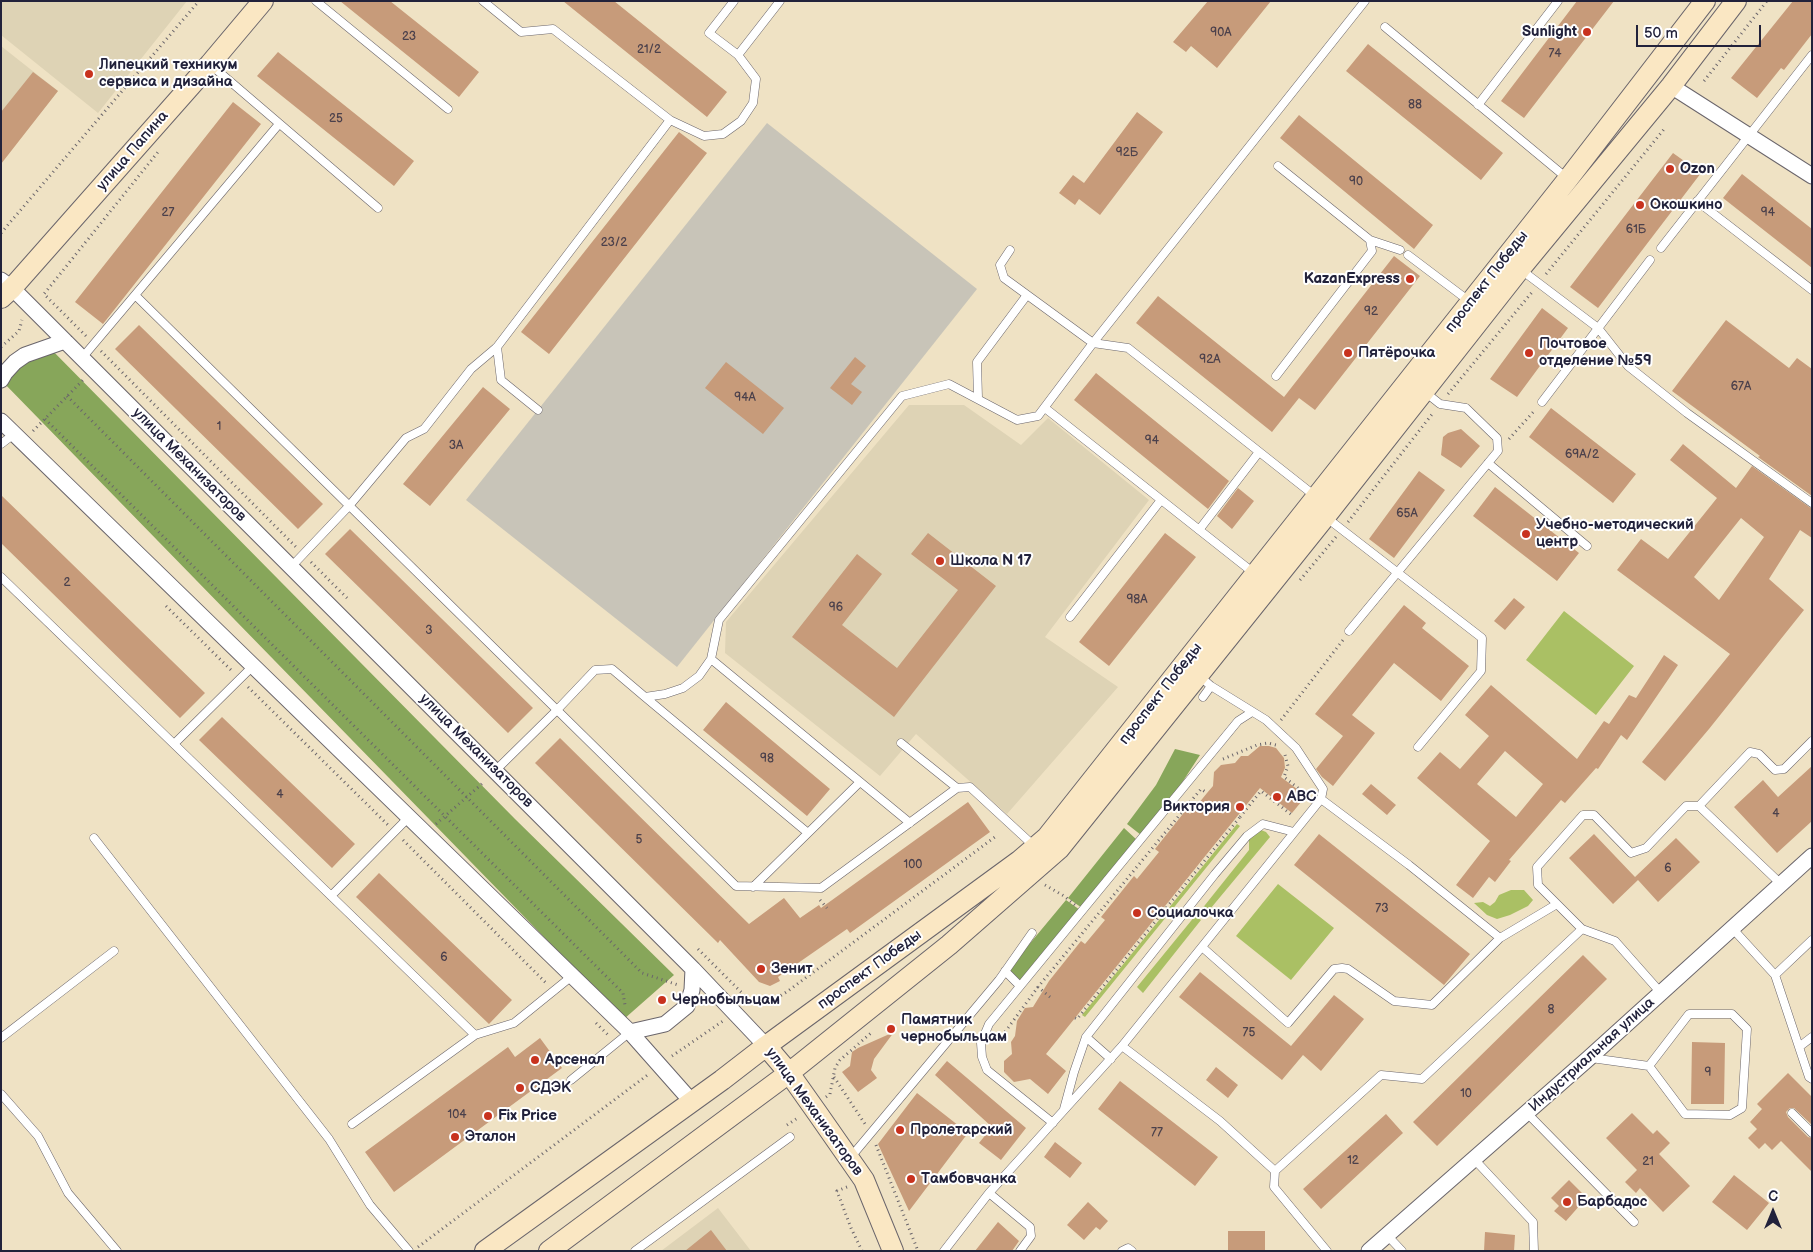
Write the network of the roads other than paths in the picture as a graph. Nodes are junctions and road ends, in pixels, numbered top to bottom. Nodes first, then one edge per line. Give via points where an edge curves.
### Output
1 (263, 1) edge
2 (316, 1) edge
3 (483, 1) edge
4 (734, 1) edge
5 (780, 1) edge
6 (1365, 1) edge
7 (1558, 1) edge
8 (1706, 1) edge
9 (1736, 1) edge
10 (1385, 27) dead end
11 (738, 55) junction
12 (1811, 57) edge
13 (210, 64) junction
14 (1671, 86) junction
15 (1478, 105) junction
16 (448, 109) dead end
17 (670, 120) junction
18 (279, 124) junction
19 (1747, 136) junction
20 (1278, 166) dead end
21 (1812, 176) edge
22 (1568, 179) junction
23 (1697, 201) junction
24 (378, 208) dead end
25 (1370, 240) junction
26 (1660, 248) dead end
27 (1010, 250) dead end
28 (1400, 250) dead end
29 (1408, 255) dead end
30 (1650, 260) dead end
31 (1520, 269) junction
32 (5, 288) edge
33 (1812, 290) edge
34 (1027, 295) junction
35 (135, 296) junction
36 (1471, 302) junction
37 (1598, 328) junction
38 (65, 341) junction
39 (1093, 343) junction
40 (497, 347) junction
41 (82, 358) junction
42 (1276, 376) dead end
43 (1, 380) edge
44 (1423, 391) junction
45 (978, 398) junction
46 (1542, 402) road end
47 (1045, 408) junction
48 (538, 410) dead end
49 (1, 421) edge
50 (18, 438) junction
51 (1, 444) edge
52 (1259, 452) junction
53 (1488, 463) junction
54 (1316, 497) junction
55 (1161, 500) junction
56 (1812, 503) edge
57 (349, 506) junction
58 (1325, 517) junction
59 (1199, 530) junction
60 (1587, 546) dead end
61 (291, 567) junction
62 (1398, 573) junction
63 (1255, 574) junction
64 (1, 577) edge
65 (1070, 617) dead end
66 (1349, 631) road end
67 (711, 659) junction
68 (253, 666) junction
69 (1204, 680) junction
70 (646, 697) junction
71 (1203, 697) dead end
72 (557, 710) junction
73 (1252, 712) junction
74 (1812, 741) edge
75 (174, 744) junction
76 (901, 744) dead end
77 (1418, 747) dead end
78 (495, 771) junction
79 (860, 782) junction
80 (957, 788) junction
81 (1321, 799) junction
82 (1699, 806) junction
83 (408, 817) junction
84 (910, 823) junction
85 (1294, 832) junction
86 (808, 833) junction
87 (94, 838) dead end
88 (1036, 848) junction
89 (1812, 856) edge
90 (1781, 884) junction
91 (752, 887) junction
92 (331, 896) junction
93 (1557, 904) junction
94 (1732, 928) junction
95 (1582, 929) junction
96 (1032, 933) dead end
97 (1500, 938) junction
98 (1812, 940) edge
99 (1202, 947) junction
100 (114, 951) dead end
101 (693, 969) junction
102 (1005, 971) junction
103 (1775, 975) junction
104 (572, 976) junction
105 (1020, 986) junction
106 (1661, 993) junction
107 (630, 1032) junction
108 (475, 1035) junction
109 (1086, 1037) junction
110 (1812, 1037) edge
111 (1, 1038) edge
112 (766, 1046) junction
113 (1122, 1046) junction
114 (1799, 1048) junction
115 (1111, 1058) junction
116 (1588, 1058) junction
117 (1649, 1066) junction
118 (789, 1074) junction
119 (1812, 1079) edge
120 (571, 1080) dead end
121 (1, 1094) edge
122 (692, 1102) junction
123 (1063, 1112) junction
124 (1527, 1112) junction
125 (1792, 1112) dead end
126 (1053, 1123) junction
127 (352, 1124) dead end
128 (1812, 1133) edge
129 (790, 1137) dead end
130 (850, 1158) junction
131 (1474, 1159) junction
132 (1275, 1171) junction
133 (989, 1193) junction
134 (1634, 1222) dead end
135 (1387, 1235) junction
136 (117, 1251) edge
137 (408, 1251) edge
138 (485, 1251) edge
139 (549, 1251) edge
140 (635, 1251) edge
141 (893, 1251) edge
142 (944, 1251) edge
143 (1020, 1251) edge
144 (1122, 1251) edge
145 (1132, 1251) edge
146 (1327, 1251) edge
147 (1369, 1251) edge
148 (1402, 1251) edge
149 (1534, 1251) edge

1 - 13 main road, улица Папина
2 - 16 lane
3 - 17 lane via 521,32 552,29
4 - 11 lane via 709,33
5 - 11 lane
6 - 39 lane
7 - 15 lane
8 - 22 main road, проспект Победы
9 - 14 main road, проспект Победы
10 - 15 lane
11 - 17 lane via 756,79 753,103 741,121 722,134 704,136
12 - 19 lane
13 - 18 lane
13 - 32 main road, улица Папина
14 - 19 street
14 - 31 main road, проспект Победы
15 - 22 lane
17 - 40 lane
18 - 24 lane
18 - 35 lane
19 - 21 street
19 - 23 lane
20 - 25 lane
22 - 36 main road, проспект Победы
23 - 26 lane
23 - 33 lane
25 - 28 lane
25 - 42 lane via 1372,251
27 - 34 lane via 1000,265 1004,278
29 - 36 lane
30 - 37 lane
31 - 37 lane
31 - 44 main road, проспект Победы
32 - 38 street, улица Механизаторов
34 - 39 lane
34 - 45 lane via 977,362
35 - 41 lane
35 - 57 lane
36 - 54 main road, проспект Победы
37 - 46 lane
37 - 56 lane via 1628,366
38 - 41 street, улица Механизаторов
38 - 43 street via 25,355
39 - 47 lane
39 - 52 lane via 1128,348
40 - 48 lane via 501,380
40 - 57 lane via 472,368 424,429 406,438
41 - 61 street, улица Механизаторов
44 - 53 lane via 1440,404 1466,408 1497,438 1498,451
44 - 58 main road, проспект Победы
45 - 47 lane via 1017,420 1038,416
45 - 67 lane via 950,384 902,396 720,620
47 - 55 lane
49 - 50 street
50 - 51 lane
50 - 68 street
52 - 54 lane
52 - 59 lane
53 - 60 lane
53 - 62 lane
54 - 63 main road, проспект Победы
55 - 59 lane
55 - 65 lane
57 - 61 lane
57 - 72 lane
58 - 62 lane
58 - 69 main road, проспект Победы
59 - 63 lane
61 - 78 street, улица Механизаторов
62 - 66 lane
62 - 77 lane via 1482,638 1481,671
63 - 88 main road, проспект Победы
64 - 75 lane
67 - 70 lane via 699,676 682,688
67 - 79 lane
68 - 75 lane
68 - 83 street
69 - 71 lane
69 - 73 lane
69 - 118 main road, проспект Победы via 1059,850 949,945
70 - 72 lane via 612,669 595,670
70 - 86 lane
72 - 78 lane
72 - 91 lane via 736,886
73 - 81 lane via 1266,720 1296,748 1323,789
73 - 105 lane via 1238,721
74 - 82 lane via 1784,769 1775,770 1758,754 1750,752
75 - 92 lane
76 - 80 lane
78 - 101 street, улица Механизаторов
79 - 84 lane
79 - 86 lane
80 - 84 lane
80 - 88 lane via 970,787
81 - 85 lane
81 - 97 lane
82 - 90 lane
82 - 93 lane via 1686,806 1646,848 1630,853 1594,815 1583,815 1537,867 1538,885
83 - 92 lane
83 - 104 street
84 - 91 lane via 821,888
85 - 99 lane
85 - 109 lane via 1264,824 1247,836
86 - 91 lane
87 - 137 lane via 330,1139 370,1205
88 - 112 main road, проспект Победы
89 - 90 street, Индустриальная улица
90 - 94 street, Индустриальная улица
92 - 108 lane
93 - 95 lane
93 - 97 lane
94 - 103 lane
94 - 106 street, Индустриальная улица
95 - 106 lane via 1615,941
95 - 132 lane via 1422,1079 1382,1075
96 - 102 lane
97 - 99 lane via 1432,1004 1394,1001 1348,969 1334,969 1288,1023
98 - 103 lane
99 - 113 lane
100 - 111 lane
101 - 107 street via 687,1006 665,1024
101 - 112 street, улица Механизаторов
102 - 105 lane
102 - 130 lane
103 - 114 lane
104 - 107 street
104 - 108 lane via 514,1023
105 - 126 lane via 989,1024 980,1043 982,1057 987,1070
106 - 116 street, Индустриальная улица
107 - 120 lane
107 - 122 street
108 - 127 lane
109 - 115 lane
109 - 123 lane
110 - 114 lane
112 - 118 main road, улица Механизаторов
112 - 122 main road, проспект Победы
113 - 115 lane
113 - 132 lane via 1220,1121
114 - 119 lane
115 - 123 lane
116 - 117 lane
116 - 124 street, Индустриальная улица
117 - 117 lane via 1686,1114 1730,1115 1742,1108 1747,1029 1732,1014 1688,1014
118 - 130 main road, улица Механизаторов
118 - 139 main road, проспект Победы
121 - 136 lane via 38,1136 68,1193
122 - 138 main road, проспект Победы
123 - 126 lane
124 - 131 street, Индустриальная улица
124 - 134 lane
125 - 128 lane
126 - 133 lane
129 - 140 lane
130 - 141 main road, улица Механизаторов via 864,1180
131 - 135 street, Индустриальная улица
131 - 149 lane via 1533,1222
132 - 146 lane via 1274,1187
133 - 142 lane
133 - 143 lane via 1030,1227 1031,1236
135 - 147 street, Индустриальная улица
135 - 148 lane
144 - 145 lane via 1128,1248

